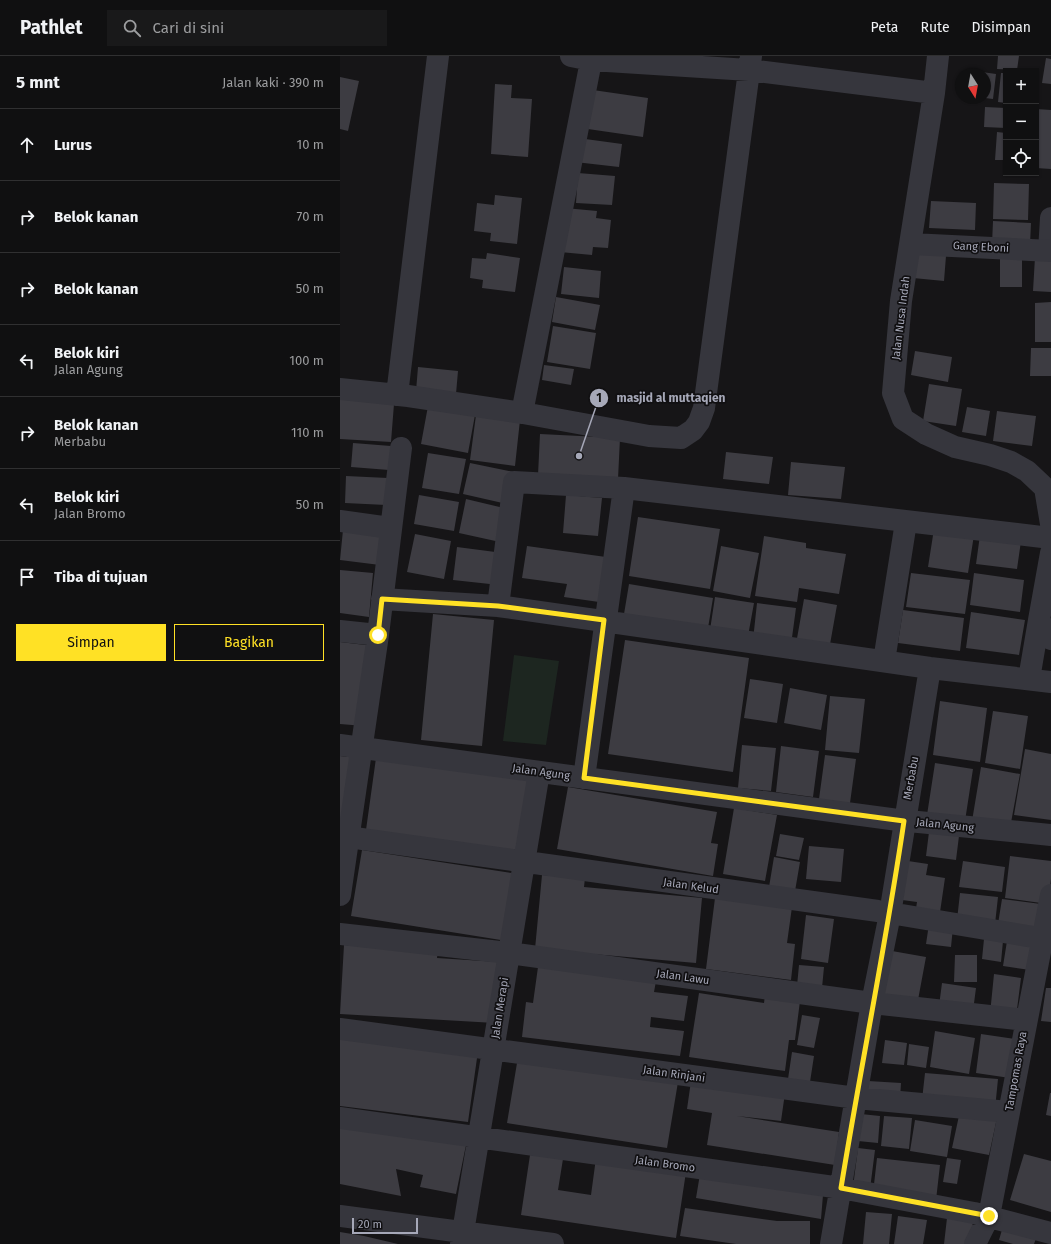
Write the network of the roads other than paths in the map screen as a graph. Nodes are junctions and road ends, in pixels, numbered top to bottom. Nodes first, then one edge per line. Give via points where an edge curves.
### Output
1 (438, 56) edge
2 (938, 56) edge
3 (585, 57) edge
4 (750, 63) edge
5 (934, 94) junction
6 (1051, 218) edge
7 (911, 244) junction
8 (1050, 251) edge
9 (340, 389) edge
10 (397, 395) junction
11 (522, 413) junction
12 (401, 448) dead end
13 (1048, 486) edge
14 (624, 488) junction
15 (340, 522) edge
16 (906, 522) junction
17 (1051, 524) edge
18 (390, 528) junction
19 (1051, 538) edge
20 (1051, 553) edge
21 (382, 599) junction
22 (498, 606) junction
23 (604, 620) junction
24 (1039, 620) junction
25 (340, 631) edge
26 (378, 635) junction
27 (1051, 639) edge
28 (884, 661) junction
29 (930, 668) junction
30 (1029, 679) junction
31 (1051, 682) edge
32 (340, 745) edge
33 (361, 748) junction
34 (539, 772) junction
35 (584, 778) junction
36 (904, 821) junction
37 (1051, 835) edge
38 (344, 837) edge
39 (524, 863) junction
40 (340, 895) edge
41 (1051, 895) edge
42 (890, 914) junction
43 (340, 934) edge
44 (1046, 939) edge
45 (509, 953) junction
46 (872, 1003) junction
47 (1026, 1020) junction
48 (340, 1029) edge
49 (493, 1050) junction
50 (856, 1098) junction
51 (1009, 1112) junction
52 (340, 1118) edge
53 (478, 1138) junction
54 (841, 1188) junction
55 (340, 1216) edge
56 (989, 1216) junction
57 (1051, 1233) edge
58 (462, 1238) edge
59 (553, 1244) edge
60 (831, 1244) edge
61 (974, 1244) edge

1 - 10 street
2 - 5 street, Jalan Nusa Indah
3 - 4 street
3 - 11 street
4 - 5 street
4 - 11 street via 704,408 699,422 681,438 649,436
5 - 7 street, Jalan Nusa Indah
6 - 8 street
7 - 8 street, Gang Eboni
7 - 13 street, Jalan Nusa Indah via 901,301 893,393 903,419 926,434 955,446 1011,462
9 - 10 street
10 - 11 street
12 - 18 street
13 - 17 street
14 - 16 street
14 - 22 street via 514,482
14 - 23 street
15 - 18 street
16 - 19 street
16 - 28 street
18 - 21 street
20 - 24 street
21 - 22 street
21 - 26 street
22 - 23 street
23 - 28 street
23 - 35 street
24 - 27 street
24 - 30 street
25 - 26 street
26 - 33 street
28 - 29 street
29 - 30 street
29 - 36 street, Merbabu
30 - 31 street
32 - 33 street, Jalan Agung
33 - 34 street, Jalan Agung
33 - 38 street
34 - 35 street, Jalan Agung
34 - 39 street, Jalan Merapi
35 - 36 street, Jalan Agung
36 - 37 street, Jalan Agung
36 - 42 street, Merbabu
38 - 39 street, Jalan Kelud
38 - 40 street
39 - 42 street, Jalan Kelud
39 - 45 street, Jalan Merapi
41 - 44 street, Tampomas Raya
42 - 44 street, Jalan Kelud
42 - 46 street, Merbabu
43 - 45 street, Jalan Lawu
44 - 47 street, Tampomas Raya
45 - 46 street, Jalan Lawu
45 - 49 street, Jalan Merapi
46 - 47 street, Jalan Lawu
46 - 50 street, Merbabu
47 - 51 street, Tampomas Raya
48 - 49 street, Jalan Rinjani
49 - 50 street, Jalan Rinjani
49 - 53 street, Jalan Merapi
50 - 51 street, Jalan Rinjani
50 - 54 street, Merbabu
51 - 56 street, Tampomas Raya
52 - 53 street, Jalan Bromo
53 - 54 street, Jalan Bromo
53 - 58 street, Jalan Merapi
54 - 56 street, Jalan Bromo
54 - 60 street, Merbabu
55 - 58 street
56 - 57 street, Jalan Bromo
56 - 61 street, Tampomas Raya
58 - 59 street

